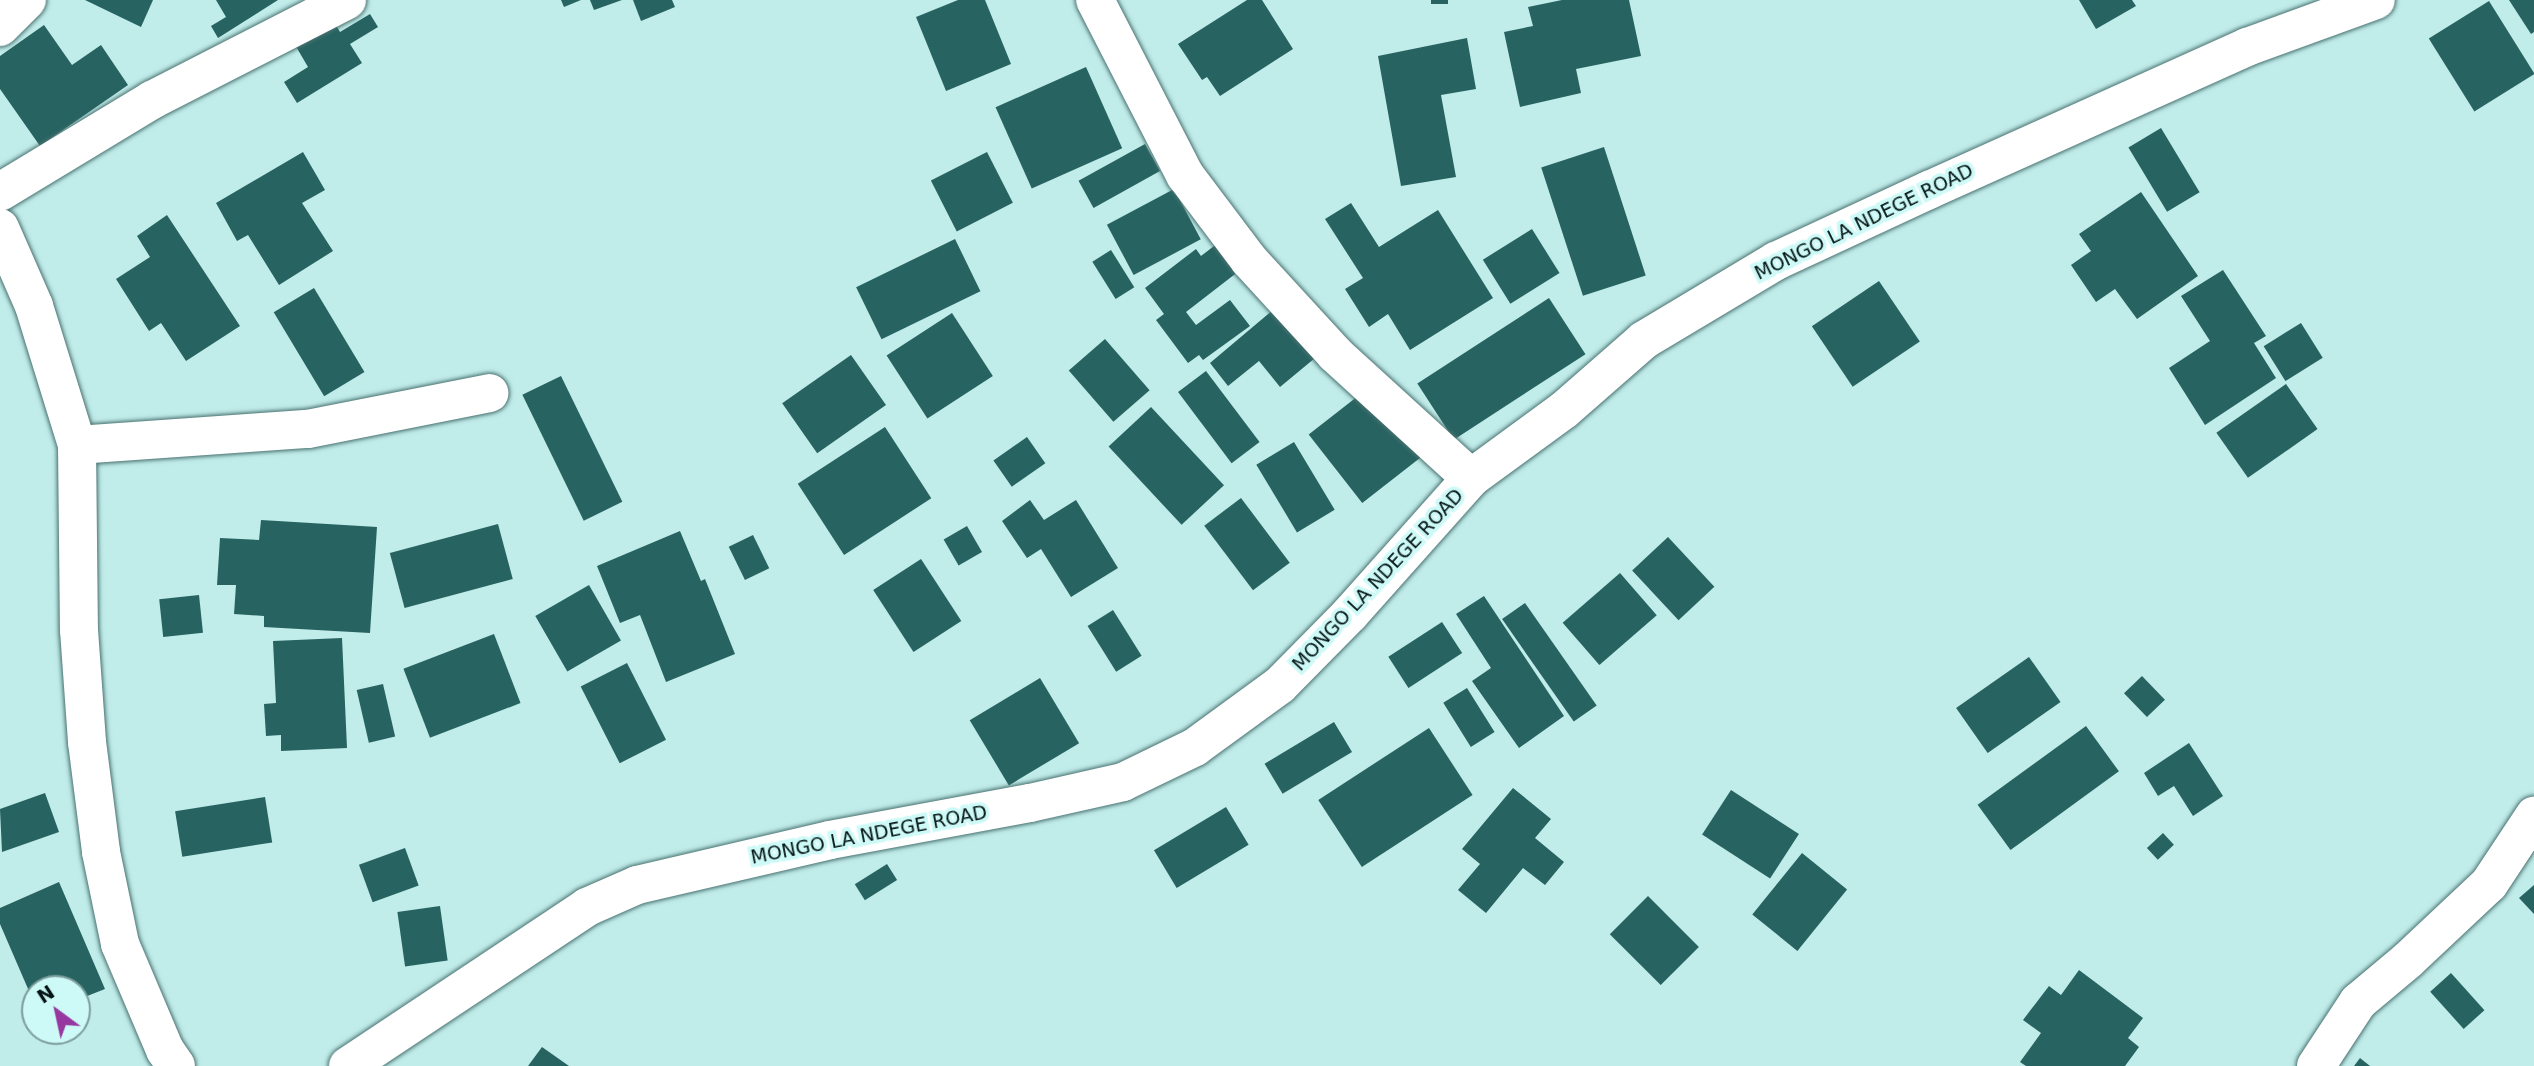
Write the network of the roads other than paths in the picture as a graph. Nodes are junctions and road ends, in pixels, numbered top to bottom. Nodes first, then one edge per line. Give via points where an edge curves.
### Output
1 (27, 0) edge
2 (347, 0) edge
3 (1095, 0) edge
4 (2376, 0) edge
5 (0, 27) edge
6 (0, 192) edge
7 (0, 228) edge
8 (489, 393) dead end
9 (77, 445) junction
10 (1471, 478) junction
11 (2534, 816) edge
12 (176, 1066) edge
13 (348, 1066) edge
14 (2316, 1066) edge

1 - 5 street
2 - 6 street via 152,100
3 - 10 street via 1185,175 1249,260 1335,354
4 - 10 street, MONGO LA NDEGE ROAD via 2246,47 1776,261 1644,340 1564,411
7 - 9 street via 34,306
8 - 9 street via 308,429
9 - 12 street via 79,630 101,852 120,944
10 - 13 street, MONGO LA NDEGE ROAD via 1280,685 1195,747 1123,782 831,840 637,885 587,907
11 - 14 street via 2489,884 2358,1002

